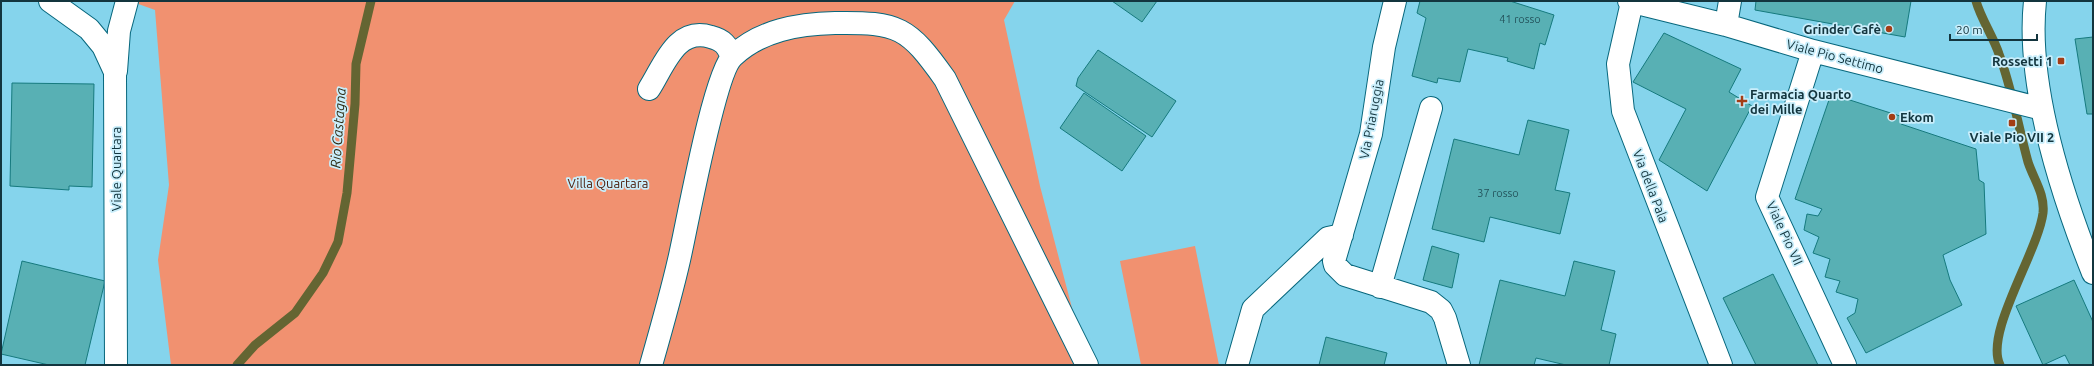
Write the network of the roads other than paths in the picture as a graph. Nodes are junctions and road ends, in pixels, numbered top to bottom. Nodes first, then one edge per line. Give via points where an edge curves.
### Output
1 (50, 1) edge
2 (127, 1) edge
3 (1394, 1) edge
4 (1631, 1) edge
5 (1730, 1) edge
6 (2034, 3) edge
7 (1726, 26) junction
8 (1812, 51) junction
9 (732, 56) junction
10 (116, 72) junction
11 (649, 89) dead end
12 (1431, 108) dead end
13 (2042, 109) junction
14 (1342, 235) junction
15 (2093, 273) edge
16 (1380, 287) junction
17 (116, 365) edge
18 (651, 365) edge
19 (1087, 365) edge
20 (1237, 365) edge
21 (1459, 365) edge
22 (1721, 365) edge
23 (1845, 365) edge

1 - 10 street, Viale Quartara via 89,29 103,46
2 - 10 street via 119,30
3 - 14 street, Via Priaruggia via 1384,47 1371,134
4 - 7 street, Viale Pio Settimo
4 - 22 street, Via della Pala via 1618,64 1623,111
5 - 7 street
6 - 13 street via 2034,45
7 - 8 street, Viale Pio Settimo
8 - 13 street, Viale Pio Settimo
8 - 23 street, Viale Pio VII via 1768,197
9 - 11 street via 728,46 718,39 706,35 694,35 683,39 674,47
9 - 18 street via 716,94 679,260
9 - 19 street via 754,41 792,26 864,23 887,25 907,34 924,50 944,79
10 - 17 street, Viale Quartara
12 - 16 street
13 - 15 street via 2080,241
14 - 16 street, Via Priaruggia via 1334,261 1335,266 1345,275
14 - 20 street via 1328,238 1253,309
16 - 21 street, Via Priaruggia via 1431,302 1441,310

